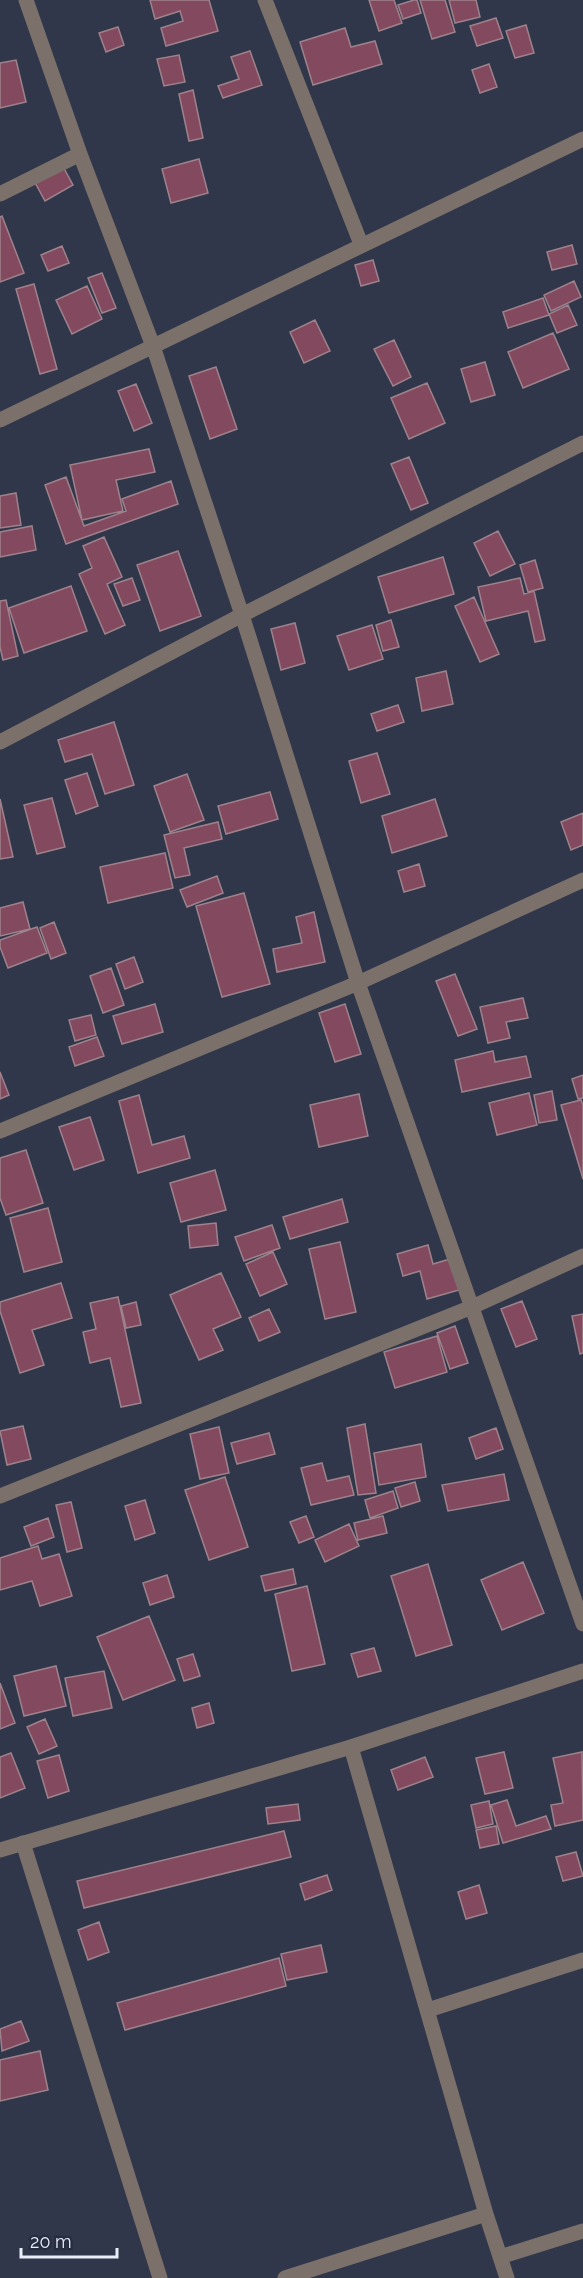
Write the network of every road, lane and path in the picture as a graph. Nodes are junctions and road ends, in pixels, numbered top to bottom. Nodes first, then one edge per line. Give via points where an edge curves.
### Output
1 (26, 0) edge
2 (265, 0) edge
3 (583, 139) edge
4 (80, 154) junction
5 (0, 194) edge
6 (361, 244) junction
7 (153, 346) junction
8 (0, 420) edge
9 (583, 443) edge
10 (242, 615) junction
11 (0, 742) edge
12 (583, 880) edge
13 (358, 983) junction
14 (0, 1131) edge
15 (583, 1256) edge
16 (472, 1307) junction
17 (0, 1496) edge
18 (583, 1624) edge
19 (583, 1671) edge
20 (351, 1747) junction
21 (23, 1843) junction
22 (0, 1850) edge
23 (583, 1960) edge
24 (428, 2010) junction
25 (486, 2214) junction
26 (583, 2231) edge
27 (500, 2257) junction
28 (160, 2278) edge
29 (285, 2278) edge
30 (507, 2278) edge

1 - 4 street
2 - 6 street
3 - 6 street
4 - 5 street
4 - 7 street
6 - 7 street
7 - 8 street
7 - 10 street
9 - 10 street
10 - 11 street
10 - 13 street
12 - 13 street
13 - 14 street
13 - 16 street
15 - 16 street
16 - 17 street
16 - 18 street
19 - 20 street
20 - 21 street
20 - 24 street
21 - 22 street
21 - 28 street
23 - 24 street
24 - 25 street
25 - 27 street
25 - 29 street
26 - 27 street
27 - 30 street

